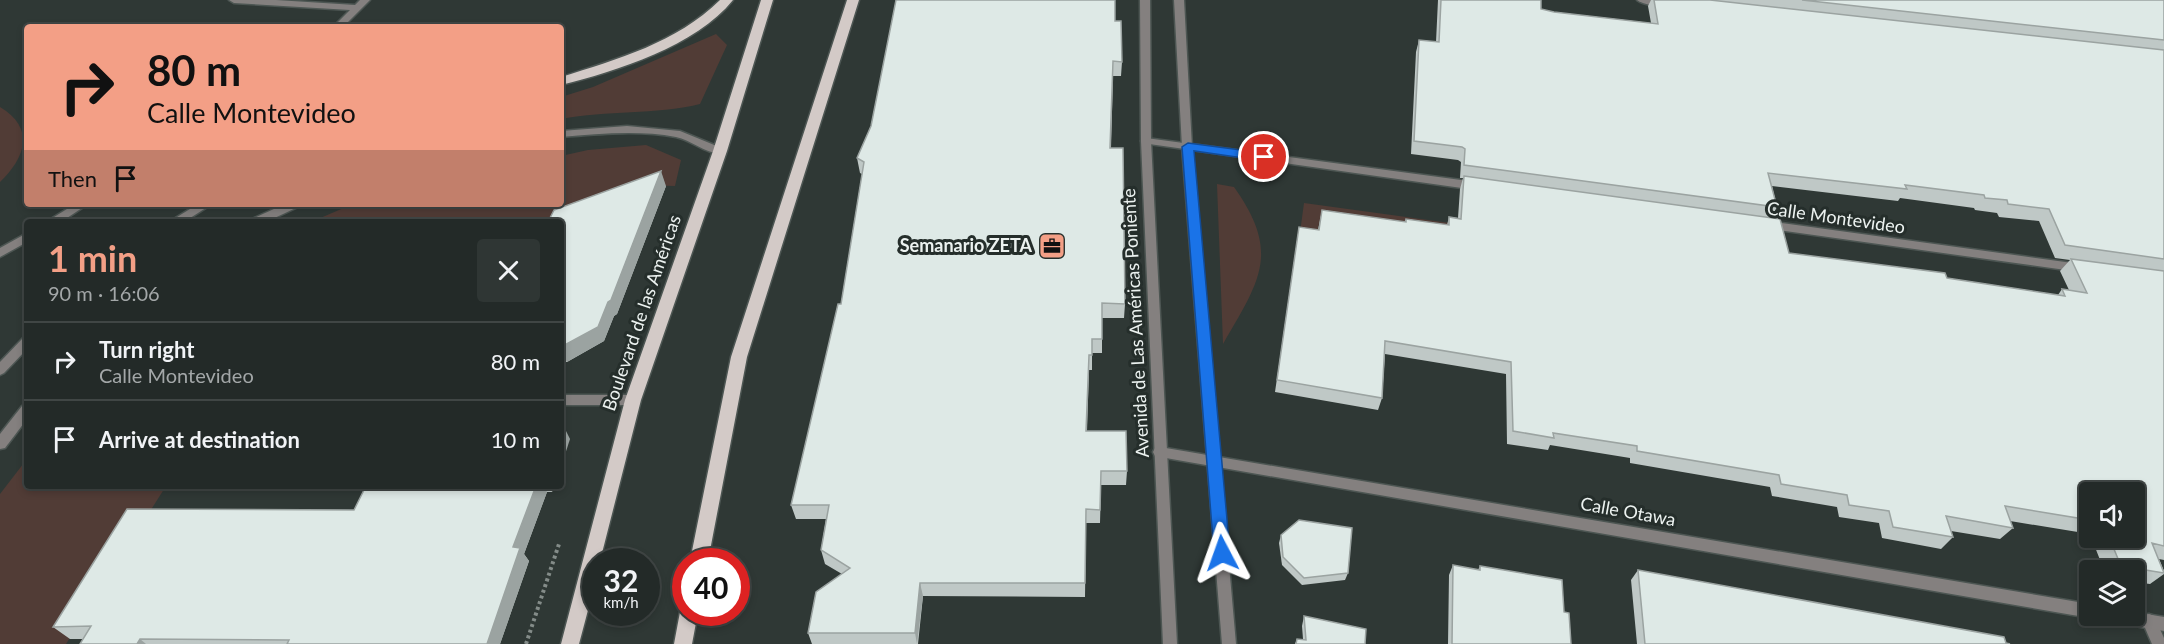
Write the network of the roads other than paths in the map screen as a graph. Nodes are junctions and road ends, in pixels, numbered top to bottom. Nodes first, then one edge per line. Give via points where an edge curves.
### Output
1 (234, 0) edge
2 (365, 0) edge
3 (727, 0) edge
4 (767, 0) edge
5 (853, 0) edge
6 (1145, 0) edge
7 (1179, 0) edge
8 (1642, 0) edge
9 (1678, 4) edge
10 (358, 8) junction
11 (341, 24) edge
12 (564, 80) edge
13 (564, 134) edge
14 (1146, 141) junction
15 (1188, 147) junction
16 (720, 151) junction
17 (1489, 188) edge
18 (78, 207) edge
19 (202, 207) edge
20 (288, 207) edge
21 (57, 219) edge
22 (180, 219) edge
23 (262, 219) edge
24 (1750, 223) edge
25 (24, 239) edge
26 (0, 253) edge
27 (2093, 270) edge
28 (24, 344) edge
29 (0, 370) edge
30 (564, 400) edge
31 (633, 400) junction
32 (24, 414) edge
33 (0, 444) edge
34 (1160, 452) junction
35 (1215, 461) junction
36 (702, 548) edge
37 (2079, 609) edge
38 (2157, 623) edge
39 (686, 626) edge
40 (570, 644) edge
41 (683, 644) edge
42 (1170, 644) edge
43 (1229, 644) edge
44 (2159, 644) edge

1 - 10 street
2 - 10 street
3 - 12 main road via 691,30 649,51
4 - 16 main road, Boulevard de las Américas
5 - 36 main road via 739,357
6 - 14 street, Avenida de Las Américas Poniente
7 - 15 street
8 - 9 street
10 - 11 street
13 - 16 street via 627,129 680,134
14 - 15 street
14 - 34 street, Avenida de Las Américas Poniente
15 - 17 street
15 - 35 street
16 - 31 main road, Boulevard de las Américas
18 - 21 street
19 - 22 street
20 - 23 street
24 - 27 street, Calle Montevideo
25 - 26 street
28 - 29 street
30 - 31 street
31 - 40 main road, Boulevard de las Américas
32 - 33 street
34 - 35 street, Calle Otawa
34 - 42 street, Avenida de Las Américas Poniente
35 - 37 street, Calle Otawa
35 - 43 street
38 - 44 street
39 - 41 main road

